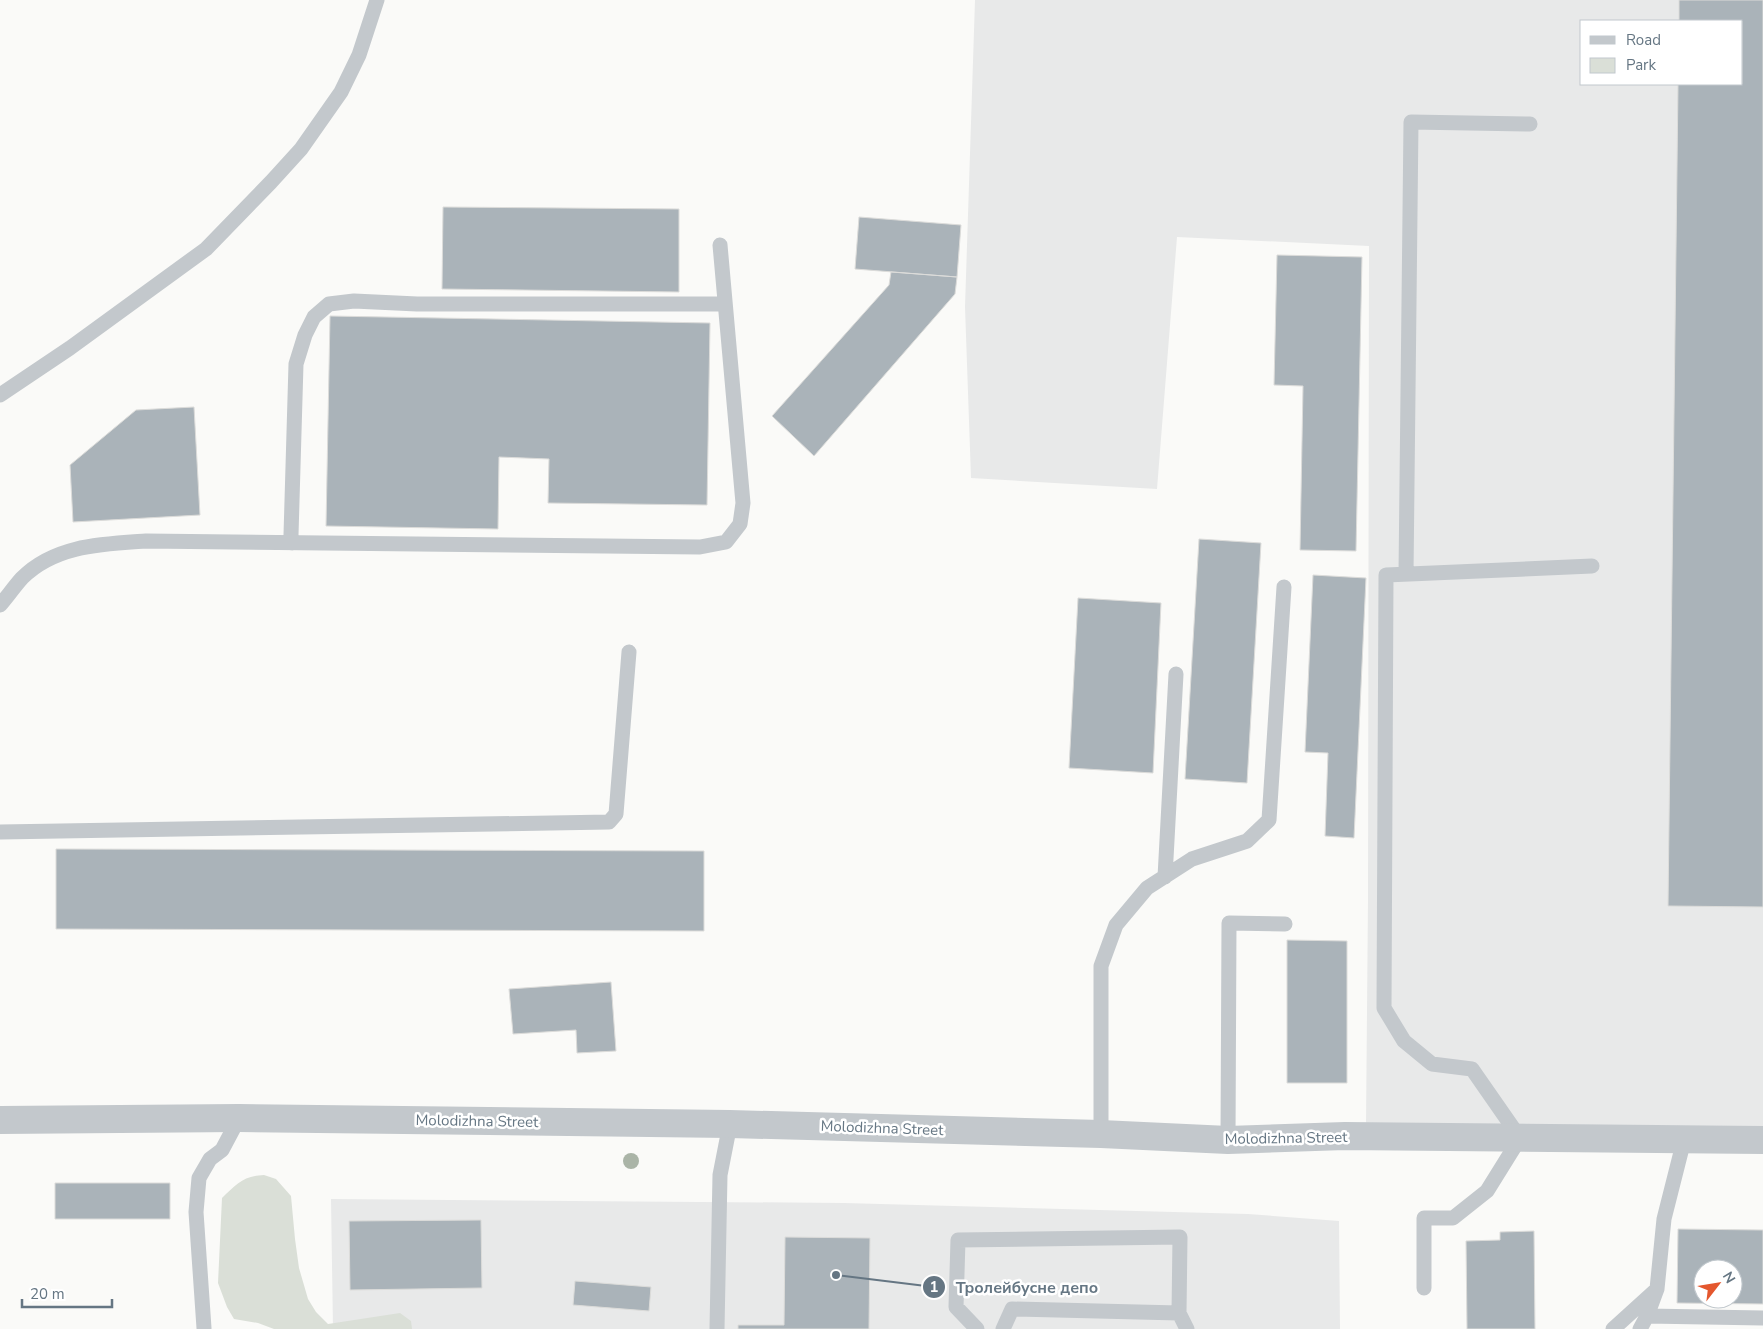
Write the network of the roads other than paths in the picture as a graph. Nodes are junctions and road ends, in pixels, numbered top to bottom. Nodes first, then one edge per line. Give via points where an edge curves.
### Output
1 (378, 0) edge
2 (1530, 124) dead end
3 (720, 245) dead end
4 (725, 304) junction
5 (0, 395) edge
6 (292, 543) junction
7 (1592, 566) dead end
8 (1406, 574) junction
9 (1284, 587) dead end
10 (0, 606) edge
11 (629, 652) dead end
12 (1176, 674) dead end
13 (0, 832) edge
14 (1164, 876) junction
15 (1285, 924) dead end
16 (239, 1118) junction
17 (0, 1120) edge
18 (730, 1124) junction
19 (1101, 1134) junction
20 (1520, 1138) junction
21 (1228, 1140) junction
22 (1684, 1140) junction
23 (1763, 1140) edge
24 (1424, 1288) dead end
25 (1657, 1289) junction
26 (1179, 1312) junction
27 (1763, 1318) edge
28 (1643, 1322) edge
29 (204, 1328) dead end
30 (717, 1329) edge
31 (978, 1329) edge
32 (1003, 1329) edge
33 (1187, 1329) edge
34 (1613, 1329) edge

1 - 5 lane via 359,55 341,92 300,149 271,182 206,249
2 - 8 lane via 1411,122
3 - 4 lane
4 - 6 lane via 354,301 329,304 314,317 296,364
4 - 6 lane via 743,503 740,524 726,542 700,547
6 - 10 lane via 146,541 75,549 51,557 23,577
7 - 8 lane
8 - 20 lane via 1386,575 1384,1008 1404,1041 1432,1064 1472,1069
9 - 14 lane via 1269,820 1247,841 1192,859
11 - 13 lane via 616,814 609,822
12 - 14 lane
14 - 19 lane via 1147,888 1116,925 1101,966
15 - 21 lane via 1229,923
16 - 17 street, Molodizhna Street
16 - 18 street, Molodizhna Street
16 - 29 lane via 222,1150 210,1159 199,1178 196,1212
18 - 19 street, Molodizhna Street
18 - 30 lane via 720,1175
19 - 21 street, Molodizhna Street
20 - 21 street, Molodizhna Street via 1345,1136
20 - 22 street, Molodizhna Street
20 - 24 lane via 1487,1191 1453,1218 1424,1218
22 - 23 street, Molodizhna Street
22 - 25 lane via 1664,1219
25 - 28 lane
25 - 34 lane
26 - 31 lane via 1180,1237 958,1240 956,1307
26 - 32 lane via 1012,1309
26 - 33 lane
27 - 28 lane

